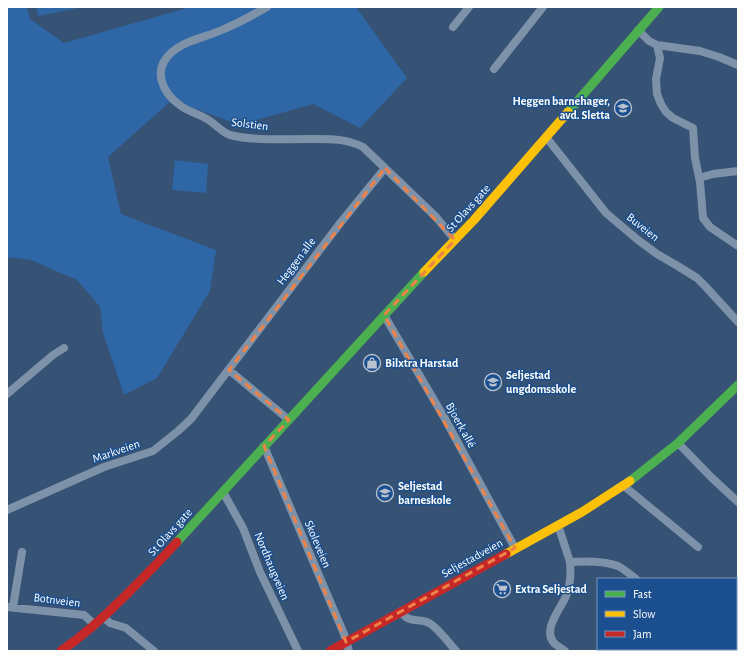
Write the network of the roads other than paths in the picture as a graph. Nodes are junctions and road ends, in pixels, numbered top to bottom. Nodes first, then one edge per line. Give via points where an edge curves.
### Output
1 (267, 7) edge
2 (469, 7) edge
3 (543, 7) edge
4 (659, 7) edge
5 (452, 27) dead end
6 (638, 30) junction
7 (657, 45) junction
8 (738, 65) edge
9 (494, 69) dead end
10 (546, 137) junction
11 (385, 168) junction
12 (738, 170) edge
13 (699, 178) junction
14 (455, 240) junction
15 (738, 246) edge
16 (384, 315) junction
17 (738, 322) edge
18 (64, 348) dead end
19 (229, 370) junction
20 (738, 385) edge
21 (7, 394) edge
22 (289, 420) junction
23 (678, 443) junction
24 (264, 446) junction
25 (624, 486) junction
26 (223, 492) junction
27 (738, 502) edge
28 (7, 510) edge
29 (558, 525) junction
30 (698, 547) dead end
31 (515, 548) junction
32 (22, 552) dead end
33 (570, 562) junction
34 (635, 578) edge
35 (10, 607) edge
36 (401, 611) junction
37 (103, 618) junction
38 (95, 625) junction
39 (346, 642) junction
40 (61, 651) edge
41 (154, 651) edge
42 (298, 651) edge
43 (330, 651) edge
44 (349, 651) edge
45 (456, 651) edge
46 (565, 651) edge

1 - 11 street, Solstien via 172,52 160,69 162,84 168,93 181,106 207,119 230,136 348,140 363,147
2 - 5 street
3 - 9 street
4 - 6 street, St Olavs gate
6 - 7 street
6 - 10 street, St Olavs gate
7 - 8 street via 700,51
7 - 13 street via 660,58 656,79 657,94 672,118 693,128
10 - 14 street, St Olavs gate
10 - 17 street, Buveien via 606,213 657,254 697,278
11 - 14 street, Solstien via 436,217
11 - 19 street, Heggen alle
12 - 13 street
13 - 15 street via 705,222
14 - 16 street, St Olavs gate
16 - 22 street, St Olavs gate
16 - 31 street, Bjoerk allé via 444,417
18 - 21 street
19 - 22 street
19 - 28 street, Markveien via 191,419 153,451 104,468
20 - 23 street, Seljestadveien
22 - 24 street, St Olavs gate
23 - 25 street, Seljestadveien
23 - 27 street
24 - 26 street, St Olavs gate
24 - 39 street, Skoleveien
25 - 29 street, Seljestadveien
25 - 30 street
26 - 37 street, St Olavs gate
26 - 42 street, Nordhaugveien via 243,528 260,572
29 - 31 street, Seljestadveien
29 - 33 street
31 - 36 street, Seljestadveien
32 - 35 street, Botnveien
33 - 34 street via 618,566
33 - 46 street via 570,583 551,625 551,637 555,644
35 - 38 street, Botnveien via 84,615
36 - 39 street, Seljestadveien
36 - 45 street via 410,619 429,622
37 - 38 street, St Olavs gate
37 - 41 street via 126,628
38 - 40 street, St Olavs gate
39 - 43 street, Seljestadveien
39 - 44 street, Skoleveien

